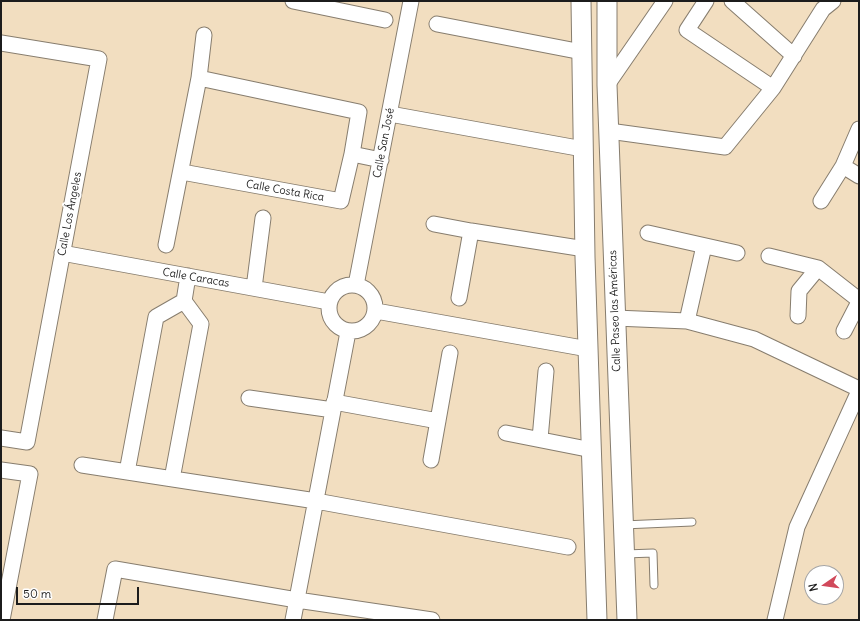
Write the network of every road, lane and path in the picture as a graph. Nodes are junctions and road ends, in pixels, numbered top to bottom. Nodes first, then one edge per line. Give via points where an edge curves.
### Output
1 (293, 1) edge
2 (411, 1) edge
3 (581, 1) edge
4 (607, 1) edge
5 (666, 1) edge
6 (706, 1) edge
7 (732, 1) edge
8 (833, 1) edge
9 (309, 2) edge
10 (385, 20) dead end
11 (437, 24) dead end
12 (204, 35) dead end
13 (1, 43) edge
14 (582, 52) junction
15 (794, 56) junction
16 (199, 78) junction
17 (607, 85) junction
18 (773, 88) junction
19 (390, 114) junction
20 (859, 129) edge
21 (609, 131) junction
22 (583, 149) junction
23 (352, 154) junction
24 (381, 160) junction
25 (843, 166) junction
26 (182, 172) junction
27 (859, 176) edge
28 (584, 179) junction
29 (610, 180) junction
30 (821, 201) dead end
31 (263, 218) dead end
32 (434, 224) dead end
33 (471, 231) junction
34 (648, 234) dead end
35 (166, 245) dead end
36 (704, 246) junction
37 (585, 249) junction
38 (737, 253) dead end
39 (62, 254) junction
40 (769, 256) dead end
41 (818, 268) junction
42 (188, 276) junction
43 (356, 285) junction
44 (254, 288) junction
45 (459, 298) dead end
46 (184, 301) junction
47 (859, 301) edge
48 (329, 302) junction
49 (376, 311) junction
50 (798, 316) dead end
51 (615, 318) junction
52 (687, 321) junction
53 (844, 330) dead end
54 (348, 332) junction
55 (588, 349) junction
56 (450, 353) dead end
57 (546, 371) dead end
58 (859, 390) edge
59 (249, 398) dead end
60 (333, 406) junction
61 (438, 421) junction
62 (506, 433) dead end
63 (1, 438) edge
64 (540, 439) junction
65 (592, 450) junction
66 (431, 460) dead end
67 (82, 465) dead end
68 (1, 470) edge
69 (126, 472) junction
70 (172, 479) junction
71 (316, 501) junction
72 (692, 522) dead end
73 (623, 525) junction
74 (568, 547) dead end
75 (624, 554) junction
76 (654, 585) dead end
77 (297, 600) junction
78 (395, 617) edge
79 (2, 620) edge
80 (105, 620) edge
81 (293, 620) edge
82 (432, 620) edge
83 (597, 620) edge
84 (627, 620) edge
85 (775, 620) edge

1 - 9 street
2 - 19 street, Calle San José
3 - 14 street
4 - 17 street, Calle Paseo las Américas
5 - 17 street
6 - 18 street via 687,30
7 - 15 street
8 - 15 street via 823,9
9 - 10 street
11 - 14 street
12 - 16 street
13 - 39 street, Calle Los Ángeles via 99,59
14 - 22 street
15 - 18 street
16 - 23 street, Calle Costa Rica via 359,112
16 - 26 street
17 - 21 street, Calle Paseo las Américas
18 - 21 street via 725,147
19 - 22 street
19 - 24 street, Calle San José
20 - 25 street
21 - 29 street, Calle Paseo las Américas
22 - 28 street
23 - 24 street
23 - 26 street, Calle Costa Rica via 341,201
24 - 43 street, Calle San José
25 - 27 street
25 - 30 street
26 - 35 street
28 - 29 street
28 - 37 street
29 - 51 street, Calle Paseo las Américas
31 - 44 street
32 - 33 street
33 - 37 street
33 - 45 street
34 - 36 street
36 - 38 street
36 - 52 street
37 - 55 street
39 - 42 street, Calle Caracas
39 - 63 street, Calle Los Ángeles via 27,442
40 - 41 street
41 - 47 street
41 - 50 street via 799,291
42 - 44 street, Calle Caracas
42 - 46 street
43 - 48 street via 344,286 335,292
43 - 49 street via 367,290 374,299
44 - 48 street, Calle Caracas
46 - 69 street via 156,317
46 - 70 street via 201,324
47 - 53 street
48 - 54 street via 329,315 336,326
49 - 54 street via 371,323 361,331
49 - 55 street
51 - 52 street
51 - 73 street, Calle Paseo las Américas
52 - 58 street via 754,338
54 - 60 street
55 - 65 street
56 - 61 street
57 - 64 street
58 - 85 street via 797,527
59 - 60 street
60 - 61 street
60 - 71 street
61 - 66 street
62 - 64 street
64 - 65 street
65 - 83 street
67 - 69 street
68 - 79 street via 30,474
69 - 70 street
70 - 71 street
71 - 74 street
71 - 77 street
72 - 73 lane
73 - 75 street, Calle Paseo las Américas
75 - 76 lane via 653,553
75 - 84 street, Calle Paseo las Américas
77 - 78 street
77 - 80 street via 115,569
77 - 81 street
78 - 82 street

